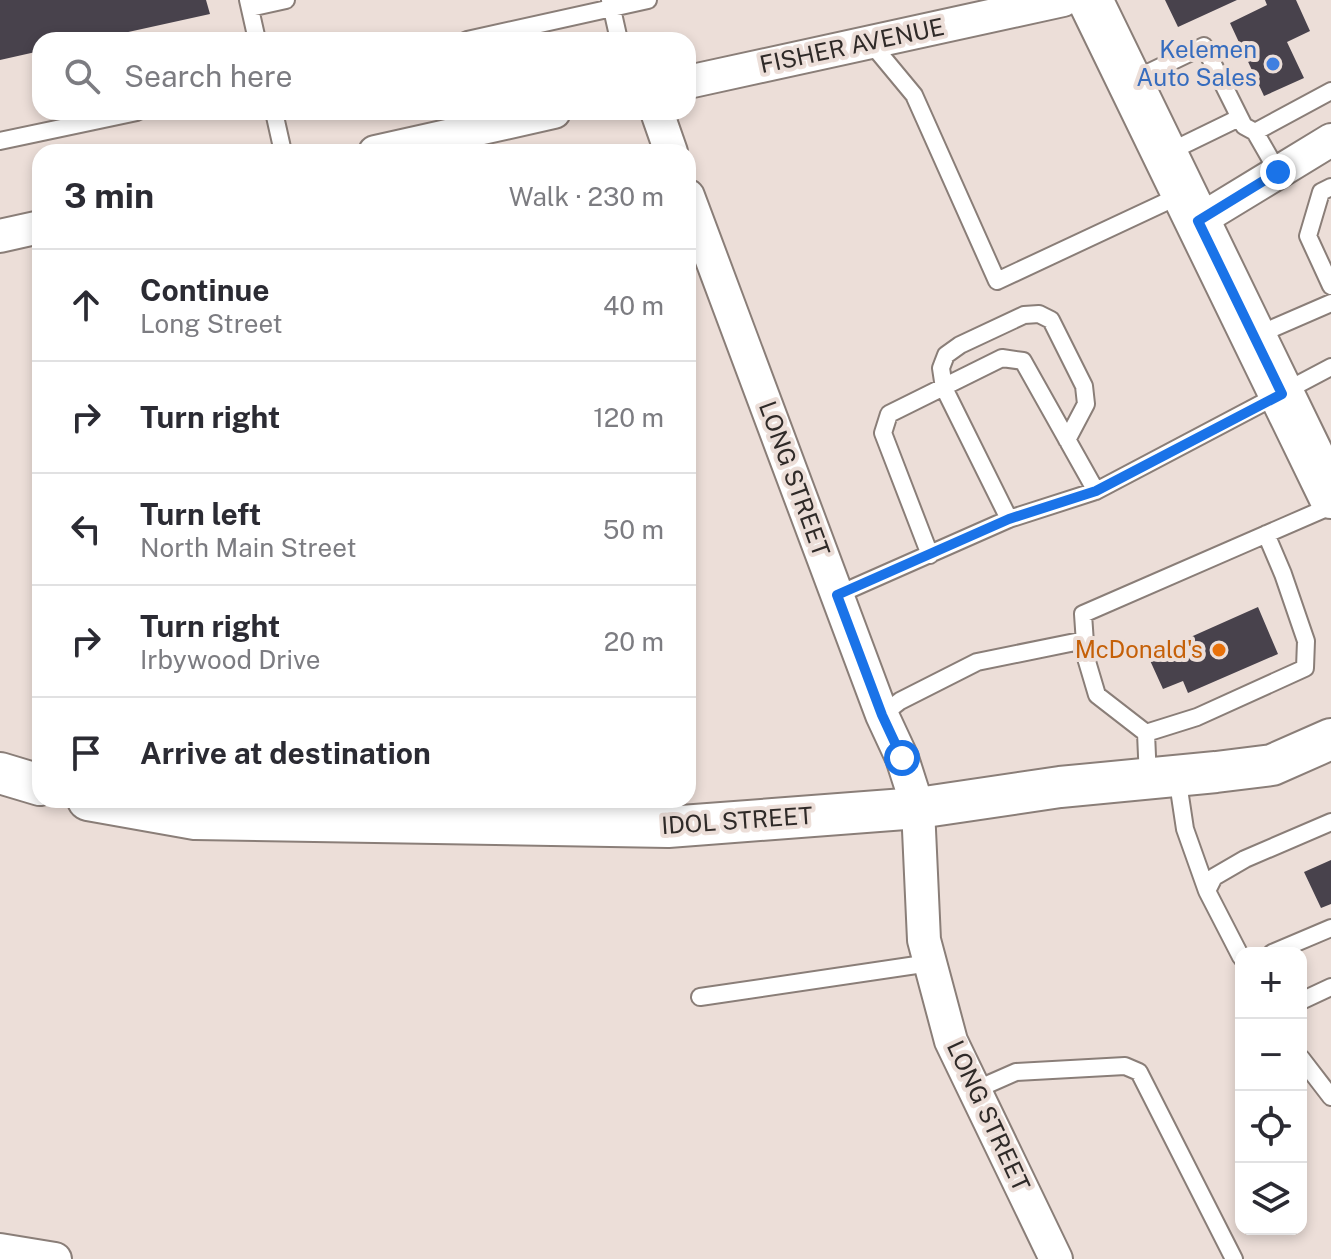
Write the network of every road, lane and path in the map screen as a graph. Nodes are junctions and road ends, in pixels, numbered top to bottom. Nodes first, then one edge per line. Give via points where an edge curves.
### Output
1 (286, 0) edge
2 (648, 0) edge
3 (1063, 0) edge
4 (1090, 0) edge
5 (249, 4) edge
6 (611, 4) edge
7 (255, 32) edge
8 (499, 32) edge
9 (617, 32) edge
10 (870, 42) junction
11 (696, 80) edge
12 (1130, 81) junction
13 (1331, 91) edge
14 (1239, 118) junction
15 (99, 120) edge
16 (276, 120) edge
17 (532, 120) edge
18 (660, 120) edge
19 (1255, 132) junction
20 (1331, 140) edge
21 (0, 141) edge
22 (472, 142) edge
23 (281, 144) edge
24 (668, 144) edge
25 (1165, 154) junction
26 (1278, 172) junction
27 (1331, 187) edge
28 (1191, 207) junction
29 (696, 217) edge
30 (32, 229) edge
31 (0, 236) edge
32 (1331, 286) edge
33 (1331, 303) edge
34 (1254, 336) junction
35 (1331, 367) edge
36 (944, 388) junction
37 (1282, 394) junction
38 (1067, 440) junction
39 (1096, 491) junction
40 (1331, 496) edge
41 (1331, 506) edge
42 (1009, 519) junction
43 (1266, 534) junction
44 (930, 555) junction
45 (837, 595) junction
46 (1085, 640) junction
47 (882, 715) junction
48 (1146, 733) junction
49 (1331, 739) edge
50 (0, 773) edge
51 (1163, 777) junction
52 (32, 783) edge
53 (133, 808) edge
54 (918, 808) junction
55 (1331, 822) edge
56 (1207, 891) junction
57 (1331, 928) edge
58 (1236, 947) edge
59 (1286, 947) edge
60 (930, 963) junction
61 (1331, 987) edge
62 (700, 997) dead end
63 (1307, 998) edge
64 (1307, 1066) edge
65 (975, 1090) junction
66 (1331, 1097) edge
67 (0, 1250) edge
68 (1232, 1256) edge
69 (55, 1259) edge
70 (1056, 1259) edge

1 - 5 lane
2 - 6 lane
3 - 10 street, FISHER AVENUE
4 - 12 main road
5 - 7 lane
6 - 8 lane
6 - 9 lane
10 - 11 street, FISHER AVENUE
10 - 28 lane via 914,95 997,281
12 - 14 lane via 1204,46
12 - 25 main road
13 - 19 lane
14 - 19 lane
14 - 25 lane
15 - 21 lane
16 - 23 lane
17 - 22 street
18 - 24 street
19 - 26 lane
20 - 26 street
25 - 28 main road
26 - 28 street
27 - 32 lane via 1321,192 1308,236
28 - 34 main road
29 - 45 street, LONG STREET
30 - 31 street
33 - 34 lane
34 - 37 main road
35 - 37 lane
36 - 38 lane via 1002,358 1023,361
36 - 38 lane via 941,368 946,355 1024,315 1039,314 1051,320 1084,386 1086,404
36 - 42 lane
36 - 44 lane via 889,414 883,433
37 - 39 lane
37 - 40 main road
38 - 39 lane
39 - 42 lane
41 - 43 lane
42 - 44 lane
43 - 46 lane via 1083,614
43 - 48 lane via 1306,641 1305,668 1197,717
44 - 45 lane
45 - 47 street, LONG STREET
46 - 47 lane via 977,662
46 - 48 lane via 1097,695
47 - 54 street, LONG STREET
48 - 51 lane
49 - 51 street, IDOL STREET via 1272,765
50 - 52 street
51 - 54 street, IDOL STREET
51 - 56 lane
53 - 54 street, IDOL STREET via 195,819 668,827
54 - 60 street, LONG STREET via 924,940
55 - 56 lane via 1245,859 1214,877
56 - 58 lane
57 - 59 lane
60 - 62 lane
60 - 65 street, LONG STREET via 951,1041
61 - 63 lane
64 - 66 lane
65 - 68 lane via 1016,1072 1125,1066 1139,1072
65 - 70 street, LONG STREET
67 - 69 street

